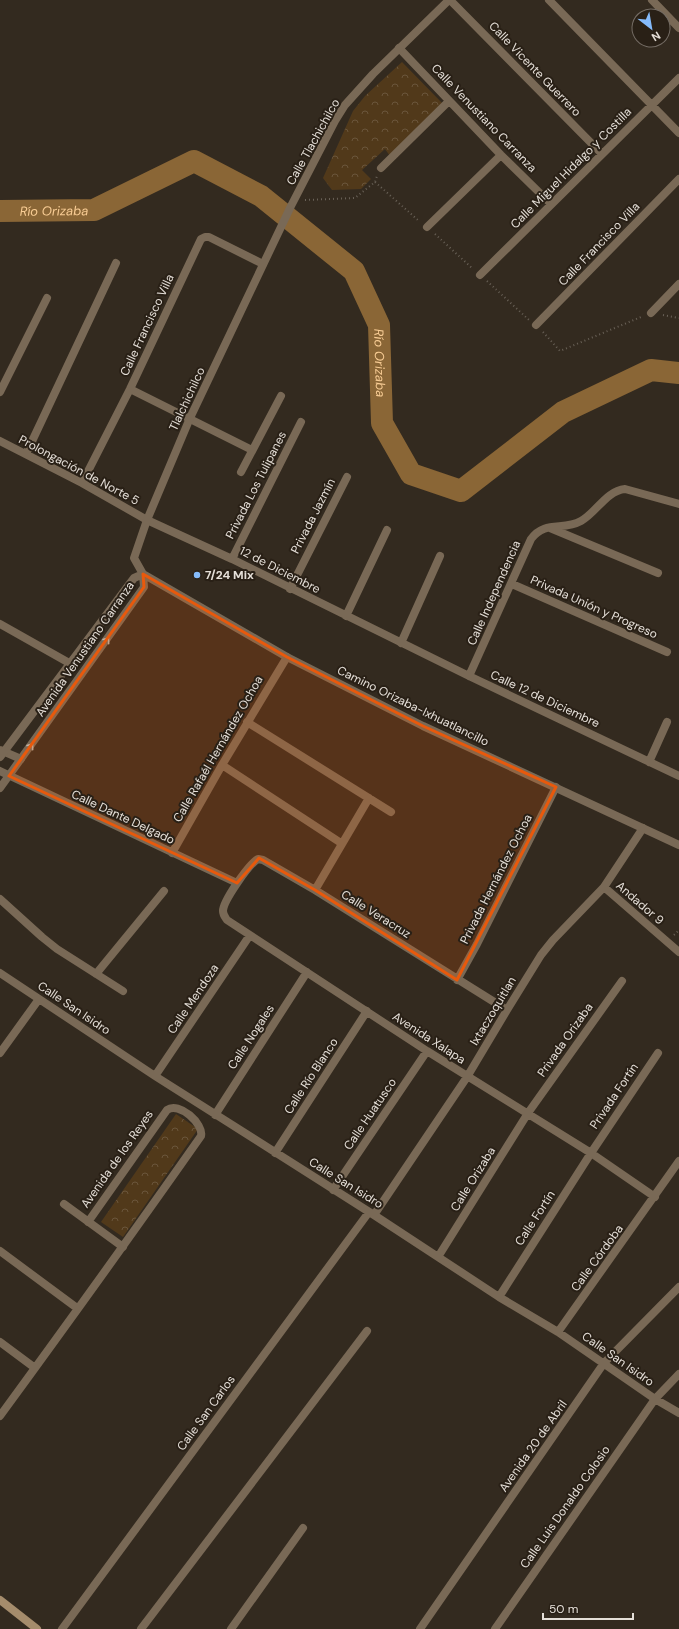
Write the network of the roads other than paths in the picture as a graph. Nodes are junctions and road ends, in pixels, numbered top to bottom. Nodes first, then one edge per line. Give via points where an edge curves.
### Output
1 (450, 0) edge
2 (549, 0) edge
3 (652, 0) edge
4 (679, 28) edge
5 (399, 48) junction
6 (679, 78) edge
7 (449, 101) junction
8 (651, 105) junction
9 (679, 133) edge
10 (501, 154) junction
11 (602, 154) junction
12 (381, 168) road end
13 (679, 179) edge
14 (551, 204) junction
15 (427, 227) road end
16 (277, 236) joint
17 (116, 264) dead end
18 (263, 264) junction
19 (480, 275) road end
20 (679, 284) edge
21 (47, 298) dead end
22 (651, 313) road end
23 (536, 326) road end
24 (130, 389) junction
25 (0, 392) edge
26 (281, 396) dead end
27 (190, 418) junction
28 (301, 422) dead end
29 (0, 441) edge
30 (252, 450) junction
31 (26, 454) junction
32 (241, 472) dead end
33 (348, 477) dead end
34 (82, 483) junction
35 (679, 504) edge
36 (147, 520) junction
37 (550, 527) junction
38 (387, 530) dead end
39 (440, 556) dead end
40 (232, 559) junction
41 (658, 573) dead end
42 (144, 574) junction
43 (512, 584) junction
44 (290, 589) junction
45 (346, 616) junction
46 (0, 624) edge
47 (401, 643) junction
48 (667, 652) dead end
49 (287, 657) junction
50 (71, 664) junction
51 (469, 676) junction
52 (247, 722) junction
53 (667, 722) dead end
54 (1, 753) edge
55 (21, 759) junction
56 (649, 762) junction
57 (222, 765) junction
58 (0, 771) edge
59 (10, 776) junction
60 (679, 776) edge
61 (556, 787) junction
62 (0, 788) edge
63 (369, 798) junction
64 (391, 812) dead end
65 (643, 828) junction
66 (341, 843) junction
67 (679, 845) edge
68 (172, 853) junction
69 (237, 883) junction
70 (604, 887) junction
71 (315, 890) junction
72 (164, 891) dead end
73 (0, 899) edge
74 (250, 935) junction
75 (679, 952) edge
76 (307, 972) junction
77 (0, 973) edge
78 (96, 974) junction
79 (457, 980) junction
80 (622, 981) dead end
81 (123, 991) dead end
82 (38, 999) junction
83 (506, 1010) junction
84 (367, 1011) junction
85 (427, 1051) junction
86 (0, 1053) edge
87 (658, 1053) dead end
88 (155, 1076) junction
89 (467, 1077) junction
90 (528, 1113) junction
91 (215, 1115) junction
92 (275, 1153) junction
93 (591, 1153) junction
94 (679, 1161) edge
95 (332, 1190) junction
96 (655, 1197) junction
97 (64, 1204) dead end
98 (371, 1214) junction
99 (88, 1222) junction
100 (123, 1247) junction
101 (0, 1251) edge
102 (438, 1256) junction
103 (679, 1288) edge
104 (499, 1297) junction
105 (77, 1308) junction
106 (366, 1331) dead end
107 (558, 1332) junction
108 (0, 1342) edge
109 (604, 1363) junction
110 (35, 1368) junction
111 (679, 1374) edge
112 (655, 1399) junction
113 (679, 1413) edge
114 (0, 1416) edge
115 (303, 1528) dead end
116 (0, 1600) edge
117 (37, 1629) edge
118 (62, 1629) edge
119 (141, 1629) edge
120 (231, 1629) edge
121 (420, 1629) edge
122 (495, 1629) edge

1 - 5 street, Calle Tlachichilco
1 - 11 street, Calle Vicente Guerrero
2 - 8 street
3 - 4 street
5 - 7 street, Calle Venustiano Carranza
5 - 16 street, Calle Tlachichilco via 345,105
6 - 8 street, Calle Miguel Hidalgo y Costilla
7 - 10 street, Calle Venustiano Carranza
7 - 12 street
8 - 9 street
8 - 11 street, Calle Miguel Hidalgo y Costilla
10 - 14 street, Calle Venustiano Carranza
10 - 15 street
11 - 14 street, Calle Miguel Hidalgo y Costilla
13 - 23 street, Calle Francisco Villa
14 - 19 street, Calle Miguel Hidalgo y Costilla
16 - 18 street, Tlalchichilco
17 - 31 street
18 - 24 street, Calle Francisco Villa via 209,237 201,239
18 - 27 street, Tlalchichilco
20 - 22 street
21 - 25 street
24 - 27 street
24 - 34 street, Calle Francisco Villa
26 - 30 street
27 - 30 street
27 - 36 street, Tlalchichilco
28 - 40 street, Privada Los Tulipanes
29 - 31 street, Prolongación de Norte 5
30 - 32 street
31 - 34 street, Prolongación de Norte 5
33 - 44 street, Privada Jazmín
34 - 36 street, Prolongación de Norte 5
35 - 37 street via 625,489 618,490 580,521
36 - 40 street, 12 de Diciembre
36 - 42 street, Tlalchichilco via 134,558
37 - 41 street
37 - 43 street, Calle Independencia via 542,529 531,539
38 - 45 street
39 - 47 street
40 - 44 street, 12 de Diciembre
42 - 49 street, Camino Orizaba-Ixhuatlancillo
42 - 50 street, Avenida Venustiano Carranza via 134,578
55 -> 42 street, Avenida Venustiano Carranza via 144,587
43 - 48 street, Privada Unión y Progreso
43 - 51 street, Calle Independencia
44 - 45 street, 12 de Diciembre
45 - 47 street, 12 de Diciembre
46 - 50 street
47 - 51 street, Calle 12 de Diciembre
49 - 52 street, Calle Rafaél Hernández Ochoa
49 - 61 street, Camino Orizaba-Ixhuatlancillo via 423,726
50 - 54 street, Avenida Venustiano Carranza
51 - 56 street, Calle 12 de Diciembre
52 - 57 street, Calle Rafaél Hernández Ochoa
52 - 63 street
53 - 56 street
54 - 55 street
55 - 59 street, Avenida Venustiano Carranza
56 - 60 street, Calle 12 de Diciembre
57 - 66 street
57 - 68 street, Calle Rafaél Hernández Ochoa
58 - 59 street, Calle Dante Delgado
59 - 62 street, Avenida Venustiano Carranza
59 - 68 street, Calle Dante Delgado
61 - 65 street, Camino Orizaba-Ixhuatlancillo
61 - 79 street, Privada Hernández Ochoa via 481,938
63 - 64 street
63 - 66 street
65 - 67 street, Camino Orizaba-Ixhuatlancillo
65 - 70 street, Ixtaczoquitlan
66 - 71 street
68 - 69 street, Calle Dante Delgado
69 - 71 street, Calle Veracruz via 254,862 260,859
69 - 74 street, Avenida Xalapa via 223,908 223,914 227,920
70 - 75 street, Andador 9
70 - 83 street, Ixtaczoquitlan via 553,940
71 - 79 street, Calle Veracruz
72 - 78 street
73 - 78 street via 57,949
74 - 76 street, Avenida Xalapa
74 - 88 street, Calle Mendoza
76 - 84 street, Avenida Xalapa
76 - 91 street, Calle Nogales
77 - 82 street, Calle San Isidro
78 - 81 street
79 - 83 street, Calle Veracruz
80 - 90 street, Privada Orizaba
82 - 86 street
82 - 88 street, Calle San Isidro
83 - 89 street, Ixtaczoquitlan
84 - 85 street, Avenida Xalapa
84 - 92 street, Calle Río Blanco
85 - 89 street, Avenida Xalapa
85 - 95 street, Calle Huatusco
87 - 93 street, Privada Fortín
88 - 91 street, Calle San Isidro
89 - 90 street, Avenida Xalapa
89 - 98 street, Ixtaczoquitlan
90 - 93 street, Avenida Xalapa
90 - 102 street, Calle Orizaba
91 - 92 street, Calle San Isidro
92 - 95 street, Calle San Isidro
93 - 96 street, Avenida Xalapa
93 - 104 street, Calle Fortín
94 - 96 street, Calle Córdoba
95 - 98 street, Calle San Isidro
96 - 107 street, Calle Córdoba
97 - 99 street
98 - 102 street, Calle San Isidro
98 - 118 street, Calle San Carlos
99 - 100 street, Avenida de los Reyes
99 - 100 street, Avenida de los Reyes via 165,1112 170,1107 179,1108 198,1124 201,1136
100 - 105 street, Avenida de los Reyes
101 - 105 street
102 - 104 street, Calle San Isidro
103 - 109 street, Avenida 20 de Abril
104 - 107 street, Calle San Isidro
105 - 110 street, Avenida de los Reyes
106 - 119 street
107 - 109 street, Calle San Isidro
108 - 110 street
109 - 112 street, Calle San Isidro
109 - 121 street, Avenida 20 de Abril
110 - 114 street, Avenida de los Reyes
111 - 112 street, Calle Luis Donaldo Colosio
112 - 113 street, Calle San Isidro
112 - 122 street, Calle Luis Donaldo Colosio
115 - 120 street
116 - 117 main road

